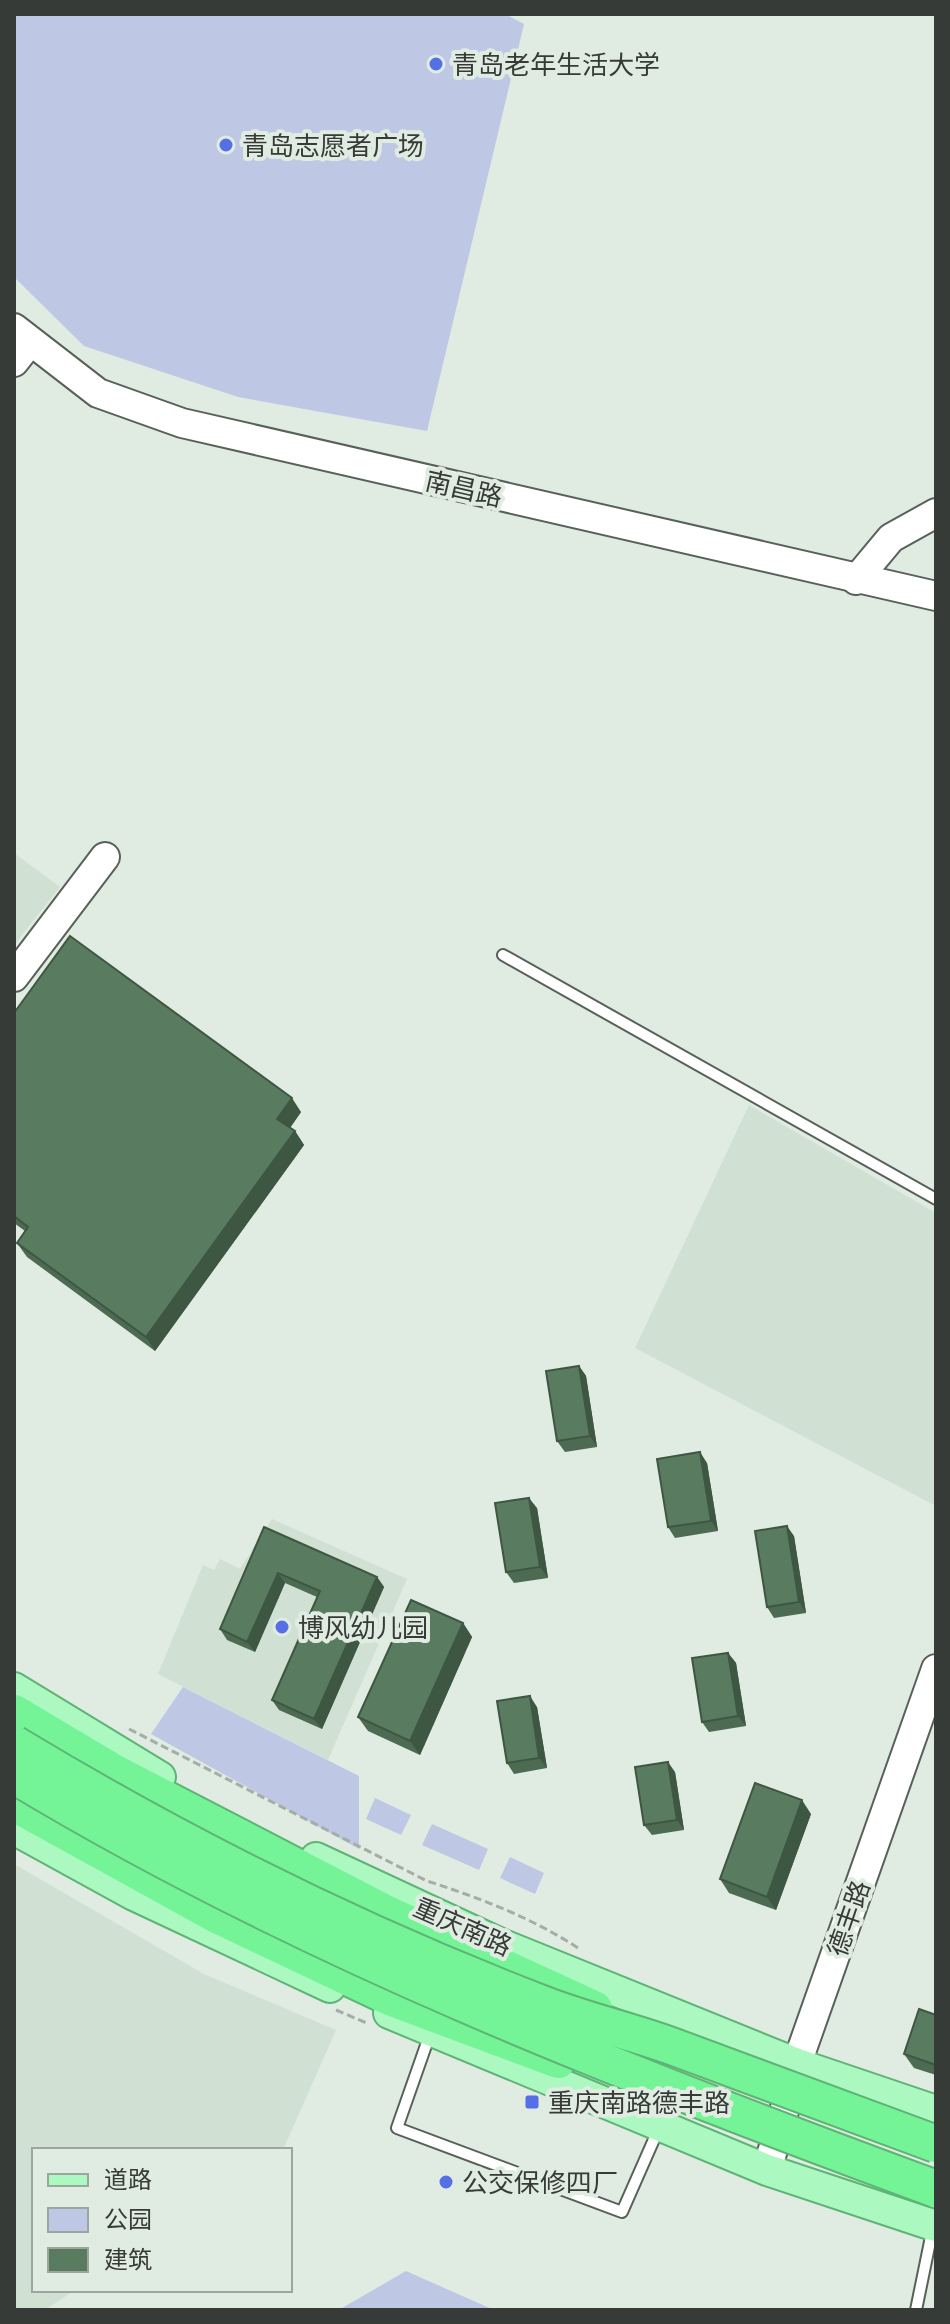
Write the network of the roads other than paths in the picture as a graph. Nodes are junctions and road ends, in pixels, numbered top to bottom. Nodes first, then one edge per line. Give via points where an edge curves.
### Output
1 (19, 344) edge
2 (936, 513) edge
3 (856, 580) junction
4 (936, 596) edge
5 (105, 857) dead end
6 (503, 955) dead end
7 (14, 977) edge
8 (936, 1199) edge
9 (936, 1669) edge
10 (14, 1688) edge
11 (14, 1713) edge
12 (14, 1744) edge
13 (14, 1775) edge
14 (14, 1803) edge
15 (14, 1829) edge
16 (430, 2032) junction
17 (671, 2046) junction
18 (797, 2064) junction
19 (716, 2108) junction
20 (936, 2111) edge
21 (660, 2126) junction
22 (936, 2144) edge
23 (767, 2170) junction
24 (936, 2189) edge
25 (935, 2225) edge
26 (916, 2310) edge

1 - 3 main road, 南昌路 via 98,393 182,423
2 - 3 main road via 891,538
3 - 4 main road, 南昌路
5 - 7 main road
6 - 8 lane
9 - 18 main road, 德丰路
10 - 18 main road, 重庆南路 via 126,1759 330,1866 503,1945
11 - 17 highway, bridge via 113,1772 383,1912
12 - 17 highway, bridge via 88,1789 354,1924 543,2005
13 - 19 highway, bridge via 75,1812 343,1948
14 - 19 highway, bridge via 217,1915 392,1998 634,2089
15 - 16 main road via 134,1895
16 - 21 main road
16 - 21 lane via 397,2128 622,2212
17 - 22 highway, bridge
18 - 20 main road, 重庆南路
18 - 23 main road, 德丰路
19 - 24 highway, bridge
21 - 23 main road
23 - 25 main road
25 - 26 lane

